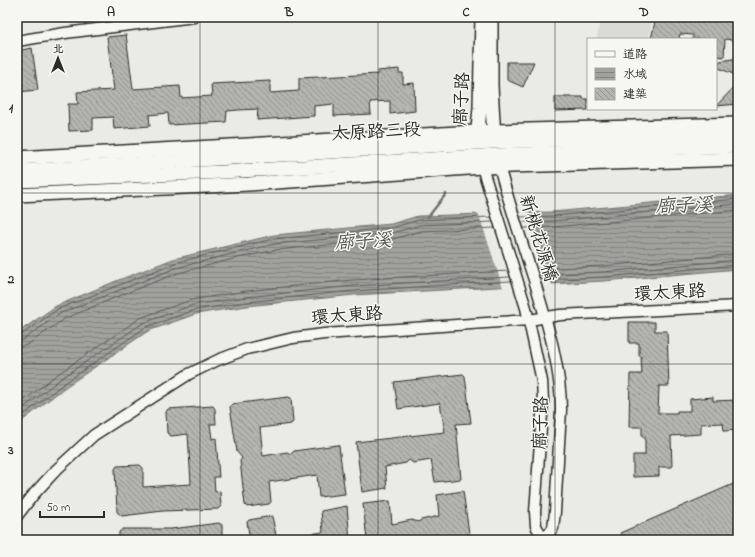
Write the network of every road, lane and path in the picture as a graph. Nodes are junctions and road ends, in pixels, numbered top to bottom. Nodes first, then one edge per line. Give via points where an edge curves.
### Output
1 (194, 17) edge
2 (482, 17) edge
3 (491, 17) edge
4 (17, 41) edge
5 (738, 124) edge
6 (738, 135) edge
7 (494, 136) junction
8 (477, 138) junction
9 (738, 146) edge
10 (17, 158) edge
11 (738, 159) edge
12 (498, 161) junction
13 (481, 162) junction
14 (17, 171) edge
15 (503, 179) joint
16 (17, 181) edge
17 (487, 182) joint
18 (17, 195) edge
19 (738, 306) edge
20 (526, 308) joint
21 (544, 312) junction
22 (529, 320) junction
23 (17, 516) edge
24 (544, 540) edge

1 - 4 street
2 - 8 main road, 廍子路
3 - 7 main road, 廍子路
5 - 7 main road, 太原路三段
6 - 7 main road, 太原路三段
7 - 8 main road, 太原路三段
7 - 12 main road, 廍子路
8 - 10 main road, 太原路三段
8 - 13 main road, 廍子路
8 - 14 main road, 太原路三段
9 - 12 main road, 太原路三段
11 - 12 main road, 太原路三段
12 - 13 main road, 太原路三段
12 - 15 street, 廍子路
13 - 16 main road, 太原路三段
13 - 17 street, 廍子路
13 - 18 main road, 太原路三段 via 249,184
15 - 21 street, 新桃花源橋
17 - 20 street, 新桃花源橋
19 - 21 street, 環太東路
20 - 22 street, 廍子路
21 - 22 street, 環太東路
21 - 24 street, 廍子路 via 558,372 561,410 553,528
22 - 23 street, 環太東路 via 308,335 248,349 218,360 189,374 94,436 56,470
22 - 24 street, 廍子路 via 542,381 543,400 535,512 536,526

